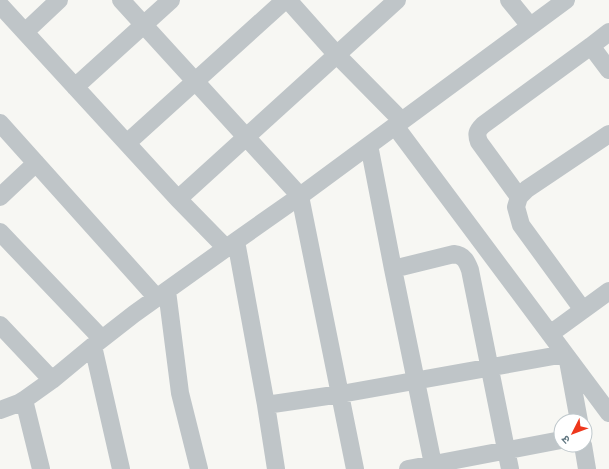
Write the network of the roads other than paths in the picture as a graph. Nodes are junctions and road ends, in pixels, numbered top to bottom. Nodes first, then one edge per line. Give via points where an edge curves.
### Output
1 (59, 0) edge
2 (121, 0) edge
3 (171, 0) edge
4 (285, 0) edge
5 (288, 0) edge
6 (398, 0) edge
7 (509, 0) edge
8 (566, 0) edge
9 (0, 5) edge
10 (144, 24) junction
11 (530, 26) junction
12 (25, 32) junction
13 (609, 32) edge
14 (591, 46) junction
15 (337, 55) junction
16 (609, 70) edge
17 (195, 81) junction
18 (75, 87) junction
19 (0, 123) edge
20 (398, 123) junction
21 (609, 134) edge
22 (246, 137) junction
23 (127, 143) junction
24 (370, 144) junction
25 (36, 163) junction
26 (300, 196) junction
27 (0, 197) edge
28 (519, 197) junction
29 (178, 199) junction
30 (0, 232) edge
31 (231, 244) junction
32 (393, 269) junction
33 (609, 291) edge
34 (162, 294) junction
35 (583, 310) junction
36 (0, 325) edge
37 (550, 334) junction
38 (98, 343) junction
39 (566, 356) junction
40 (489, 368) junction
41 (52, 380) junction
42 (416, 381) junction
43 (341, 394) junction
44 (24, 400) junction
45 (266, 405) junction
46 (0, 410) edge
47 (577, 413) edge
48 (609, 413) edge
49 (553, 441) edge
50 (506, 450) junction
51 (584, 453) edge
52 (434, 467) edge
53 (41, 469) edge
54 (121, 469) edge
55 (199, 469) edge
56 (276, 469) edge
57 (355, 469) edge
58 (408, 469) edge
59 (510, 469) edge
60 (587, 469) edge

1 - 12 street
2 - 10 street
3 - 10 street
4 - 17 street
5 - 15 street
6 - 15 street
7 - 11 street
8 - 11 street
9 - 12 street
10 - 17 street
10 - 18 street
11 - 20 street
12 - 18 street
13 - 14 street
14 - 16 street
14 - 28 street via 479,129 479,142
15 - 20 street
15 - 22 street
17 - 22 street
17 - 23 street
18 - 23 street
19 - 25 street
20 - 24 street
20 - 37 street
21 - 28 street
22 - 26 street
22 - 29 street
23 - 29 street
24 - 26 street
24 - 32 street
25 - 27 street
25 - 34 street
26 - 31 street
26 - 43 street
28 - 35 street via 516,207 521,225
29 - 31 street
30 - 38 street
31 - 34 street
31 - 45 street
32 - 40 street via 454,254 460,254 464,258 470,270
32 - 42 street
33 - 35 street
34 - 38 street
34 - 55 street via 180,393
35 - 37 street
36 - 41 street
37 - 39 street
38 - 41 street
38 - 54 street
39 - 40 street
39 - 47 street
39 - 48 street
40 - 42 street
40 - 50 street
41 - 44 street
42 - 43 street
42 - 52 street
43 - 45 street
43 - 57 street
44 - 46 street
44 - 53 street
45 - 56 street
49 - 50 street
50 - 52 street
50 - 59 street
51 - 60 street
52 - 58 street

